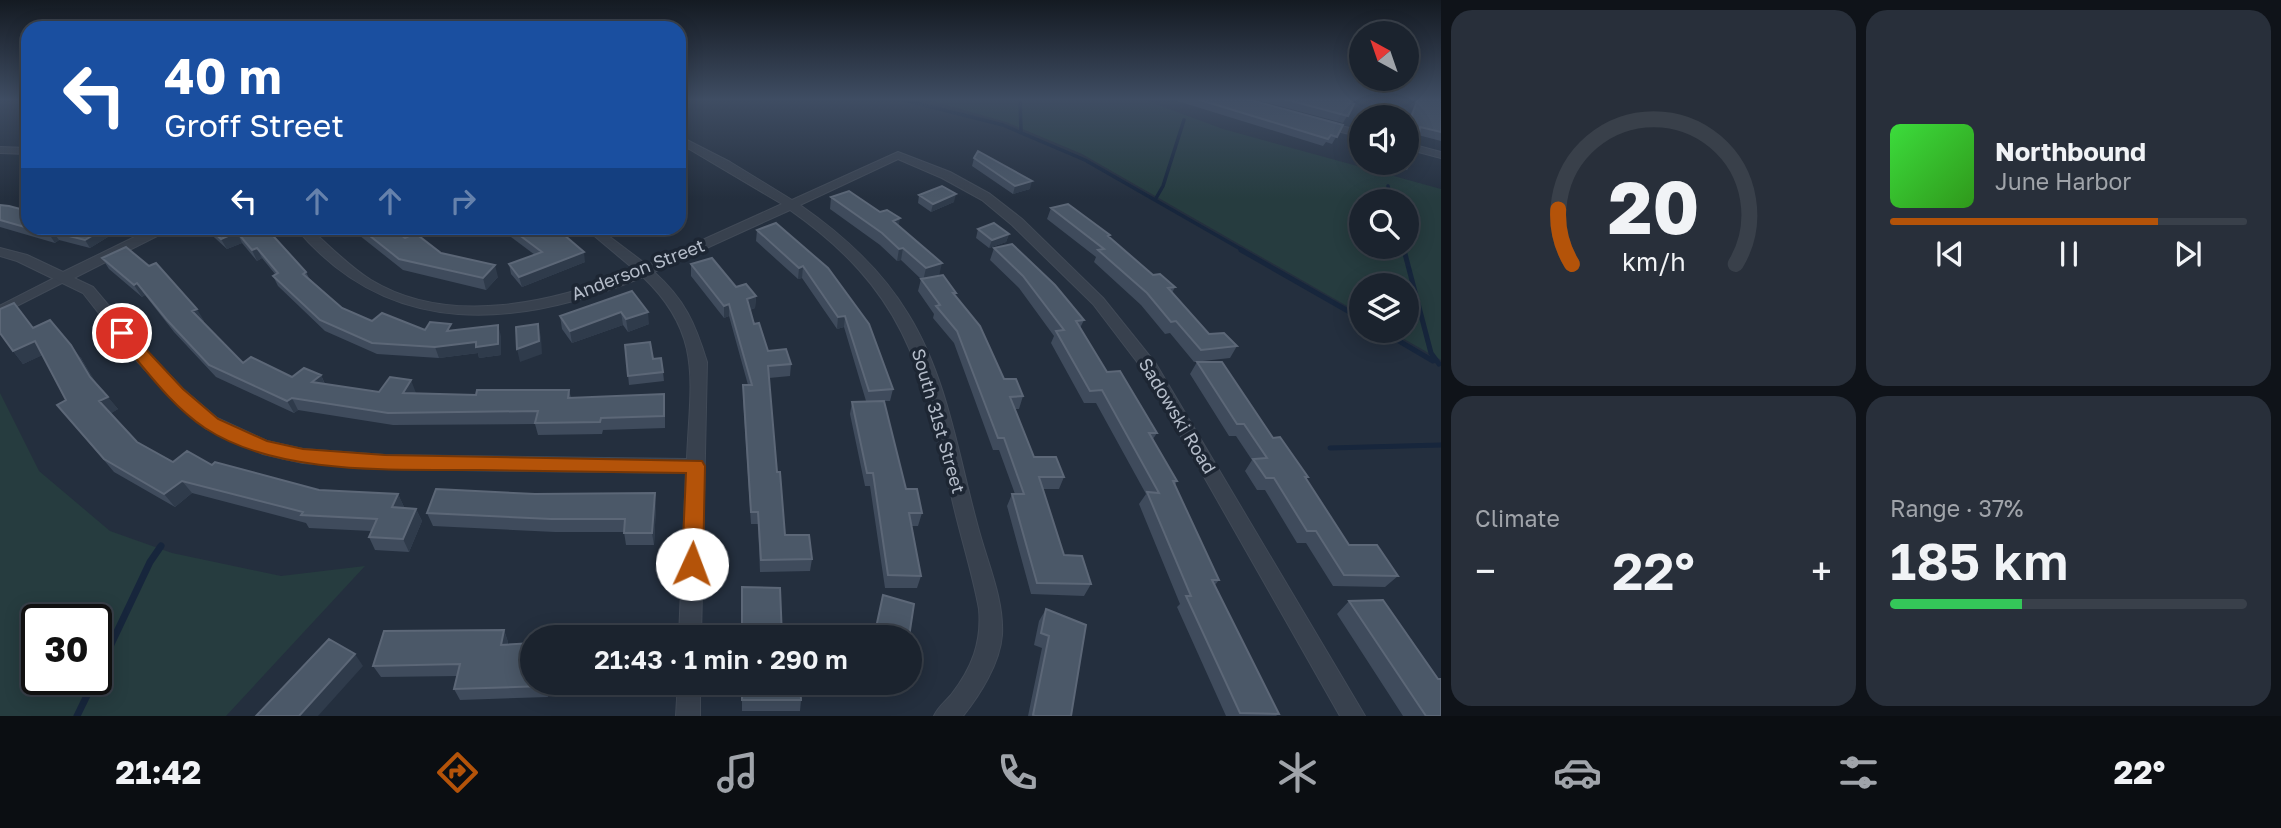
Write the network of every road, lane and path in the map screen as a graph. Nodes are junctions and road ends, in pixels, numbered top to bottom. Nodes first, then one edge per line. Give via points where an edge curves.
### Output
1 (686, 143) edge
2 (1419, 149) edge
3 (0, 150) edge
4 (21, 151) edge
5 (898, 155) joint
6 (1441, 155) edge
7 (790, 205) junction
8 (148, 235) edge
9 (310, 235) edge
10 (600, 235) edge
11 (0, 252) edge
12 (645, 271) junction
13 (65, 277) junction
14 (0, 310) edge
15 (696, 466) junction
16 (690, 625) edge
17 (689, 695) edge
18 (688, 716) edge
19 (946, 716) edge
20 (1353, 716) edge

1 - 7 street, South 31st Street
2 - 6 street
3 - 4 street
5 - 7 street, Anderson Street
5 - 20 street, Sadowski Road via 986,197 1098,301 1150,368
7 - 12 street, Anderson Street
7 - 19 street, South 31st Street via 859,260 883,291 910,330 935,397 992,636 977,674
8 - 13 street
9 - 12 street, Anderson Street via 366,283 430,304 478,310 530,307 589,293
10 - 12 street
11 - 13 street
12 - 15 street via 687,323 699,362
13 - 14 lane
13 - 15 street via 88,290 140,354 211,423 263,447 303,456 385,462
15 - 16 street
17 - 18 street

